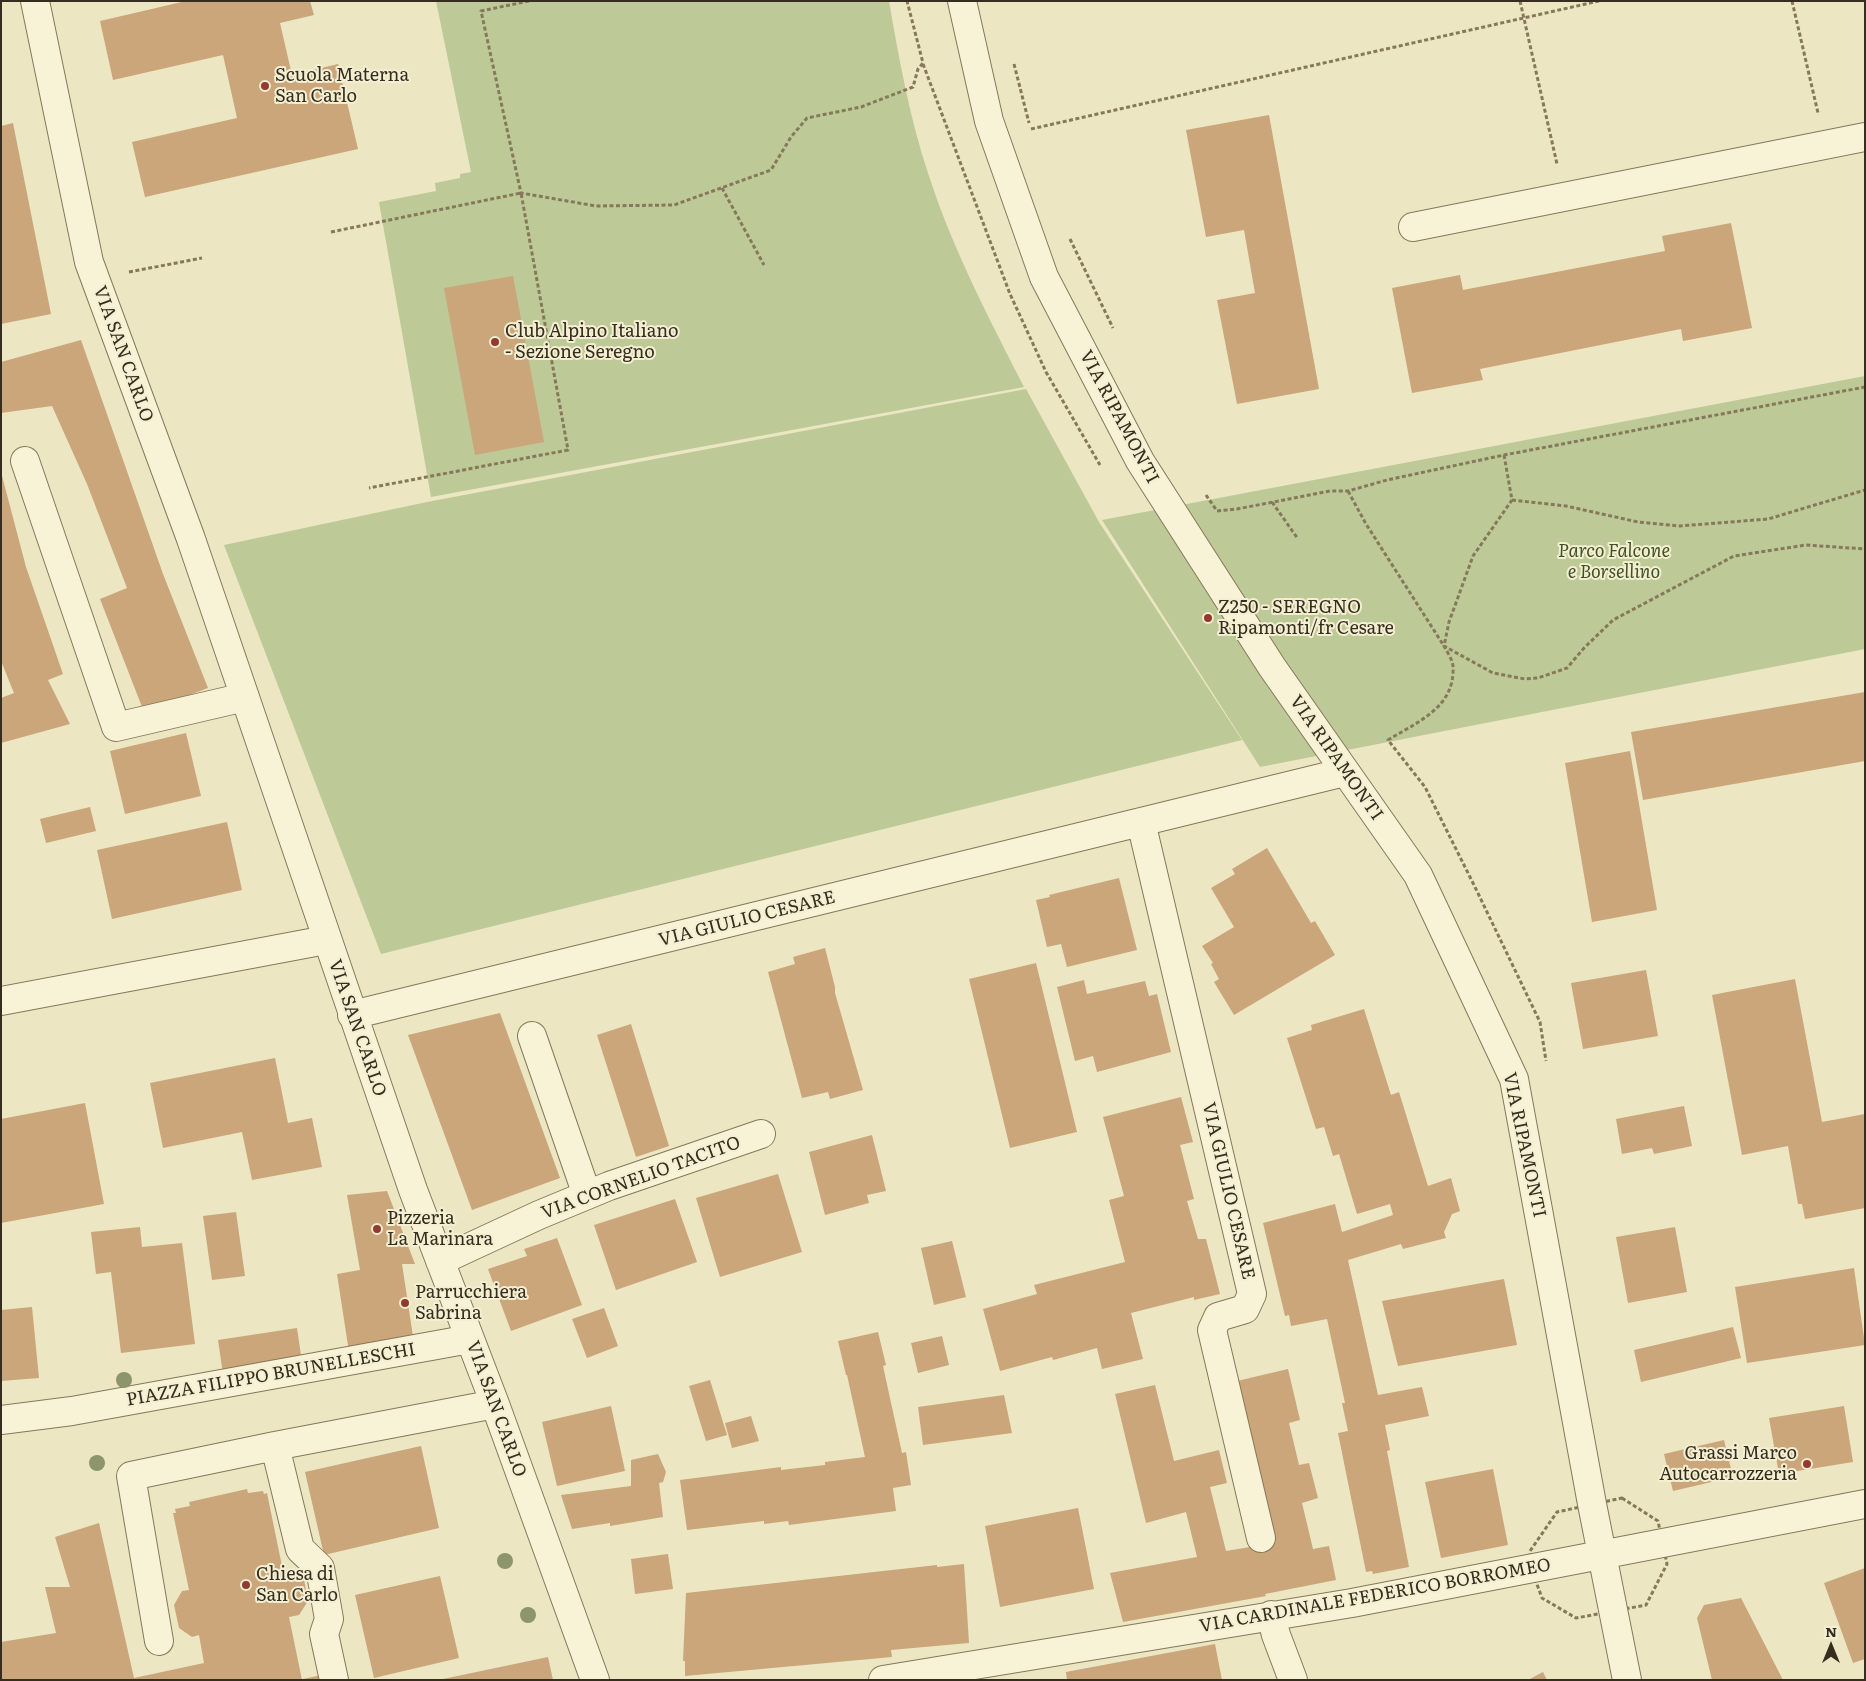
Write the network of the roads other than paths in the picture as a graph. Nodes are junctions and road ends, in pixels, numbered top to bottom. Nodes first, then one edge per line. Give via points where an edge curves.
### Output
1 (35, 1) edge
2 (962, 1) edge
3 (1865, 137) edge
4 (1413, 227) dead end
5 (25, 460) dead end
6 (244, 697) junction
7 (1344, 772) junction
8 (1142, 822) junction
9 (326, 940) junction
10 (1, 1001) edge
11 (352, 1015) junction
12 (532, 1036) dead end
13 (761, 1134) dead end
14 (587, 1195) junction
15 (440, 1261) junction
16 (470, 1339) junction
17 (495, 1404) junction
18 (1, 1420) edge
19 (275, 1446) junction
20 (1865, 1504) edge
21 (1261, 1538) dead end
22 (1602, 1554) junction
23 (1271, 1615) junction
24 (160, 1641) dead end
25 (334, 1680) edge
26 (595, 1680) edge
27 (883, 1680) edge
28 (1293, 1680) edge
29 (1627, 1680) edge

1 - 6 street, VIA SAN CARLO via 89,262 191,539
2 - 7 street, VIA RIPAMONTI via 989,121 1044,277 1140,461
3 - 4 street
5 - 6 street via 116,727
6 - 9 street, VIA SAN CARLO
7 - 8 street, VIA GIULIO CESARE
7 - 22 street, VIA RIPAMONTI via 1418,875 1514,1079
8 - 11 street, VIA GIULIO CESARE
8 - 21 street, VIA GIULIO CESARE via 1252,1294 1245,1309 1218,1316 1212,1330
9 - 10 street, VIA SAN CARLO
9 - 11 street, VIA SAN CARLO
11 - 15 street, VIA SAN CARLO
12 - 14 street
13 - 14 street, VIA CORNELIO TACITO
14 - 15 street, VIA CORNELIO TACITO
15 - 16 street, VIA SAN CARLO
16 - 17 street, VIA SAN CARLO
16 - 18 street, PIAZZA FILIPPO BRUNELLESCHI via 72,1411
17 - 19 street
17 - 26 street, VIA SAN CARLO
19 - 24 street via 131,1476
19 - 25 street via 300,1549 320,1568 329,1619 324,1634
20 - 22 street, VIA CARDINALE FEDERICO BORROMEO
22 - 23 street, VIA CARDINALE FEDERICO BORROMEO via 1352,1603
22 - 29 street, VIA RIPAMONTI
23 - 27 street, VIA CARDINALE FEDERICO BORROMEO
23 - 28 street

